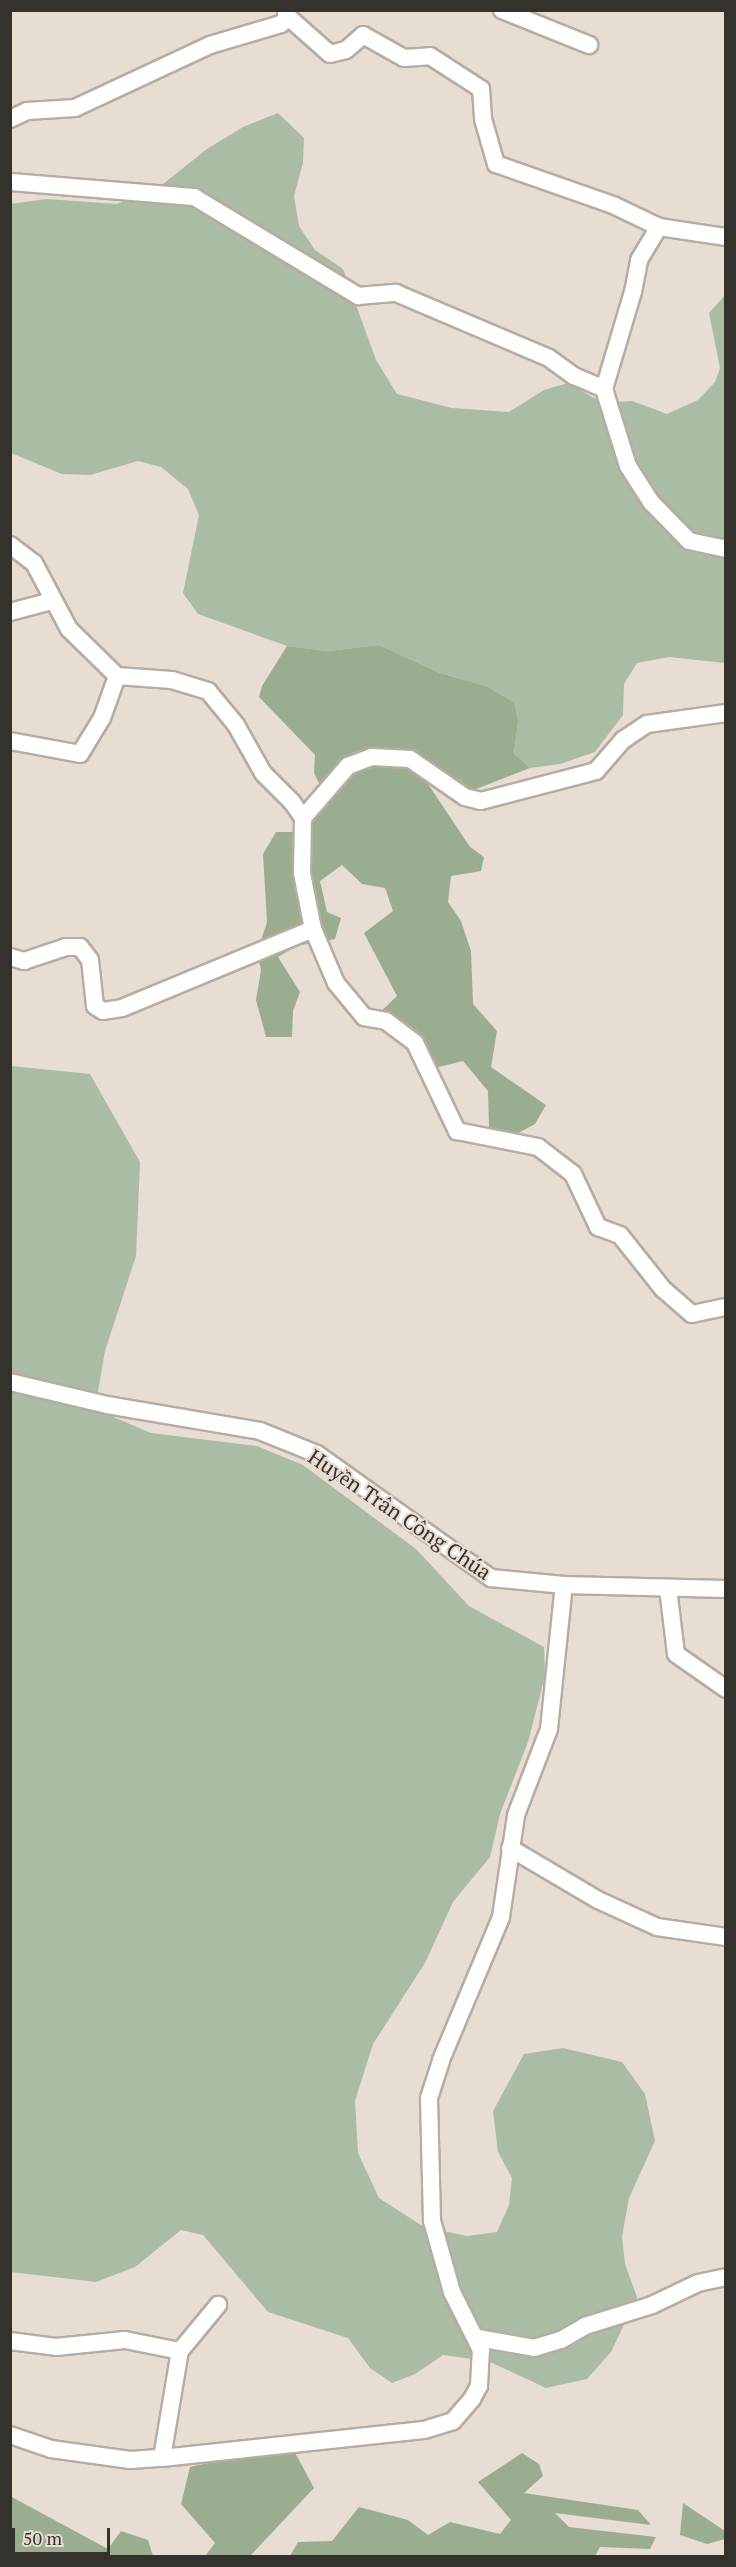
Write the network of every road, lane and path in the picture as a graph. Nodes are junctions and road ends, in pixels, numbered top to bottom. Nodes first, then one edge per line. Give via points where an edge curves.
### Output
1 (502, 10) edge
2 (286, 13) edge
3 (589, 45) dead end
4 (10, 119) edge
5 (10, 182) edge
6 (659, 226) junction
7 (726, 237) edge
8 (604, 388) junction
9 (10, 545) edge
10 (726, 549) edge
11 (52, 601) junction
12 (10, 612) edge
13 (117, 676) junction
14 (726, 713) edge
15 (10, 741) edge
16 (303, 818) junction
17 (313, 929) junction
18 (10, 957) edge
19 (726, 1307) edge
20 (10, 1382) edge
21 (564, 1585) junction
22 (668, 1588) junction
23 (726, 1589) edge
24 (726, 1689) edge
25 (510, 1848) junction
26 (726, 1937) edge
27 (726, 2277) edge
28 (218, 2306) dead end
29 (478, 2338) junction
30 (10, 2341) edge
31 (180, 2352) junction
32 (10, 2435) edge
33 (162, 2458) junction

1 - 3 street
2 - 4 street via 281,24 210,45 75,108 27,111
2 - 6 street via 330,54 346,50 363,35 404,58 430,57 481,89 483,119 496,164 613,205
5 - 8 street via 194,197 358,296 396,293 539,353 574,376
6 - 7 street
6 - 8 street via 639,260
8 - 10 street via 628,466 651,502 688,541
9 - 11 street via 34,563
11 - 12 street
11 - 13 street via 69,629
13 - 15 street via 102,718 80,754
13 - 16 street via 172,681 208,691 236,725 263,773
14 - 16 street via 647,724 623,740 596,771 481,801 465,797 410,759 372,757 348,766
16 - 17 street via 302,873
17 - 18 street via 122,1008 103,1011 94,1006 90,960 80,947 66,947 24,961
17 - 19 street via 336,983 364,1017 386,1020 415,1043 457,1131 538,1147 573,1174 598,1227 620,1235 670,1296 692,1314
20 - 21 street, Huyền Trân Công Chúa via 260,1431 317,1454 491,1578
21 - 22 street, Huyền Trân Công Chúa
21 - 25 street via 549,1729 516,1815
22 - 23 street, Huyền Trân Công Chúa
22 - 24 street via 676,1654
25 - 26 street via 598,1900 657,1927
25 - 29 street via 501,1917 429,2098 432,2221 452,2292
27 - 29 street via 698,2283 652,2305 585,2326 561,2340 534,2348
28 - 31 street
29 - 33 street via 482,2368 478,2386 463,2412 446,2424 407,2433
30 - 31 street via 56,2347 124,2340
31 - 33 street
32 - 33 street via 51,2449 130,2460

